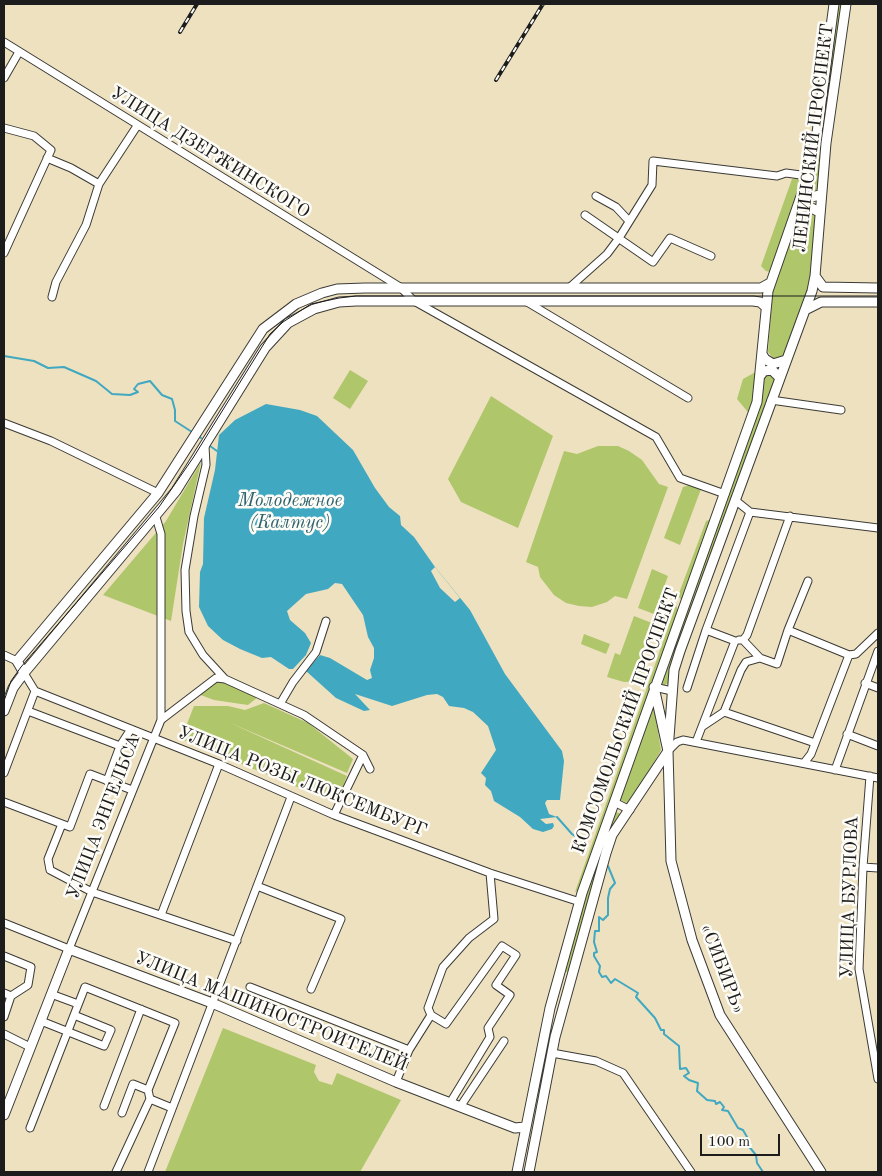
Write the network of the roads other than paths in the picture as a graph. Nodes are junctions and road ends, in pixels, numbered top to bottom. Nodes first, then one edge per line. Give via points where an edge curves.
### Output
1 (834, 4) edge
2 (846, 4) edge
3 (4, 42) edge
4 (19, 52) junction
5 (4, 78) edge
6 (137, 126) junction
7 (4, 128) edge
8 (47, 158) junction
9 (808, 176) junction
10 (99, 184) junction
11 (802, 194) junction
12 (820, 195) junction
13 (596, 196) dead end
14 (798, 208) junction
15 (819, 212) junction
16 (585, 215) dead end
17 (629, 221) junction
18 (619, 238) junction
19 (4, 253) edge
20 (711, 256) dead end
21 (815, 276) junction
22 (770, 283) junction
23 (400, 287) junction
24 (570, 287) junction
25 (878, 288) edge
26 (52, 297) dead end
27 (414, 301) junction
28 (527, 301) junction
29 (878, 302) edge
30 (766, 307) junction
31 (805, 310) junction
32 (762, 354) junction
33 (786, 360) junction
34 (760, 376) junction
35 (780, 378) junction
36 (688, 398) dead end
37 (772, 400) junction
38 (841, 410) dead end
39 (4, 424) edge
40 (206, 446) junction
41 (158, 493) junction
42 (725, 494) junction
43 (735, 500) junction
44 (750, 512) junction
45 (790, 516) junction
46 (156, 517) junction
47 (878, 528) edge
48 (808, 581) dead end
49 (326, 620) dead end
50 (706, 630) junction
51 (788, 630) junction
52 (878, 633) edge
53 (739, 640) junction
54 (878, 650) edge
55 (4, 655) edge
56 (849, 655) junction
57 (760, 658) junction
58 (17, 661) junction
59 (24, 672) junction
60 (225, 678) junction
61 (865, 683) junction
62 (654, 687) junction
63 (686, 688) dead end
64 (878, 688) edge
65 (35, 691) junction
66 (672, 691) junction
67 (280, 704) junction
68 (4, 711) edge
69 (28, 711) junction
70 (724, 712) junction
71 (161, 720) junction
72 (703, 726) junction
73 (131, 729) junction
74 (671, 730) junction
75 (847, 734) junction
76 (153, 737) junction
77 (683, 740) junction
78 (696, 742) junction
79 (815, 743) junction
80 (120, 746) junction
81 (878, 746) edge
82 (668, 751) junction
83 (363, 755) junction
84 (804, 763) junction
85 (219, 764) junction
86 (370, 769) dead end
87 (835, 770) junction
88 (4, 772) edge
89 (870, 776) junction
90 (878, 778) edge
91 (107, 781) junction
92 (132, 790) junction
93 (291, 797) junction
94 (4, 802) edge
95 (614, 802) junction
96 (630, 810) junction
97 (334, 815) junction
98 (62, 824) junction
99 (863, 867) junction
100 (878, 868) edge
101 (490, 873) junction
102 (257, 886) junction
103 (92, 892) junction
104 (580, 902) junction
105 (161, 915) junction
106 (4, 923) edge
107 (237, 941) junction
108 (69, 949) junction
109 (4, 956) edge
110 (559, 976) junction
111 (570, 980) junction
112 (250, 987) dead end
113 (311, 989) dead end
114 (4, 993) edge
115 (51, 994) junction
116 (11, 996) junction
117 (78, 1004) junction
118 (212, 1004) junction
119 (141, 1009) junction
120 (74, 1015) junction
121 (430, 1015) junction
122 (4, 1017) edge
123 (41, 1021) junction
124 (68, 1031) junction
125 (4, 1034) edge
126 (504, 1040) dead end
127 (30, 1047) junction
128 (409, 1050) junction
129 (552, 1053) junction
130 (877, 1062) edge
131 (878, 1078) edge
132 (396, 1082) junction
133 (148, 1090) junction
134 (150, 1099) junction
135 (450, 1103) junction
136 (104, 1106) dead end
137 (460, 1107) junction
138 (172, 1108) junction
139 (122, 1113) dead end
140 (4, 1116) edge
141 (526, 1127) junction
142 (30, 1128) dead end
143 (518, 1169) edge
144 (530, 1170) edge
145 (689, 1171) edge
146 (116, 1172) edge
147 (148, 1172) edge
148 (821, 1172) edge

1 - 9 main road, ЛЕНИНСКИЙ ПРОСПЕКТ via 817,134
2 - 12 main road, ЛЕНИНСКИЙ ПРОСПЕКТ
3 - 4 street, УЛИЦА ДЗЕРЖИНСКОГО
4 - 5 street
4 - 6 street, УЛИЦА ДЗЕРЖИНСКОГО
6 - 10 street
6 - 23 street, УЛИЦА ДЗЕРЖИНСКОГО
7 - 8 street via 34,136 51,150
8 - 10 street
8 - 19 street
9 - 11 main road, ЛЕНИНСКИЙ ПРОСПЕКТ
9 - 17 street via 786,173 777,176 654,161 652,186
10 - 26 street via 86,225 56,282
11 - 12 main road
11 - 14 main road, ЛЕНИНСКИЙ ПРОСПЕКТ
12 - 15 main road, ЛЕНИНСКИЙ ПРОСПЕКТ
13 - 17 street via 616,208
14 - 15 main road via 808,206
14 - 22 main road, ЛЕНИНСКИЙ ПРОСПЕКТ
15 - 21 main road, ЛЕНИНСКИЙ ПРОСПЕКТ
16 - 18 street
17 - 18 street
18 - 20 street via 653,262 670,238
18 - 24 street via 595,266
21 - 25 main road via 823,287
21 - 31 main road, КОМСОМОЛЬСКИЙ ПРОСПЕКТ
22 - 24 main road via 761,288
22 - 30 main road, КОМСОМОЛЬСКИЙ ПРОСПЕКТ
23 - 24 main road
23 - 27 street, УЛИЦА ДЗЕРЖИНСКОГО
23 - 41 main road via 338,289 308,298 278,315 252,344
27 - 28 main road
27 - 40 main road via 339,302 314,309 288,323 264,348
27 - 42 street, УЛИЦА ДЗЕРЖИНСКОГО via 656,437 680,478
28 - 30 main road via 754,301
28 - 36 street
29 - 31 main road via 821,302
30 - 32 main road, КОМСОМОЛЬСКИЙ ПРОСПЕКТ
31 - 33 main road, КОМСОМОЛЬСКИЙ ПРОСПЕКТ
32 - 33 main road via 773,364
32 - 34 main road, КОМСОМОЛЬСКИЙ ПРОСПЕКТ
33 - 35 main road, КОМСОМОЛЬСКИЙ ПРОСПЕКТ
34 - 35 main road via 772,370
34 - 42 main road, КОМСОМОЛЬСКИЙ ПРОСПЕКТ via 757,402
35 - 37 main road, КОМСОМОЛЬСКИЙ ПРОСПЕКТ
37 - 38 street
37 - 43 main road, КОМСОМОЛЬСКИЙ ПРОСПЕКТ
39 - 41 street via 51,441
40 - 46 main road
40 - 60 street via 206,465 185,570 186,612 189,632
41 - 58 main road
42 - 62 main road, КОМСОМОЛЬСКИЙ ПРОСПЕКТ
43 - 44 street
43 - 66 main road, КОМСОМОЛЬСКИЙ ПРОСПЕКТ via 680,651
44 - 45 street
44 - 50 street
45 - 47 street
45 - 53 street via 747,635
46 - 59 main road
46 - 71 street, УЛИЦА ЭНГЕЛЬСА via 161,534
48 - 51 street
49 - 67 street via 316,652
50 - 53 street
50 - 63 street
51 - 56 street
51 - 57 street via 777,664
52 - 56 street via 856,654
53 - 57 street
53 - 72 street
54 - 61 street
55 - 58 street
56 - 79 street
57 - 70 street via 746,662
58 - 59 main road
59 - 65 street
59 - 68 main road
60 - 67 street
60 - 71 street via 216,678
61 - 64 street
61 - 75 street
62 - 66 street
62 - 82 main road, «СИБИРЬ»
62 - 95 main road, КОМСОМОЛЬСКИЙ ПРОСПЕКТ
65 - 69 street
65 - 73 street, УЛИЦА РОЗЫ ЛЮКСЕМБУРГ
66 - 74 main road, «СИБИРЬ»
67 - 83 street via 304,715
69 - 80 street
69 - 88 street
70 - 72 street
70 - 79 street
71 - 76 street, УЛИЦА ЭНГЕЛЬСА
72 - 78 street
73 - 76 street, УЛИЦА РОЗЫ ЛЮКСЕМБУРГ
73 - 80 street
74 - 77 street
74 - 82 main road, «СИБИРЬ»
75 - 81 street
75 - 87 street
76 - 85 street, УЛИЦА РОЗЫ ЛЮКСЕМБУРГ
76 - 92 street, УЛИЦА ЭНГЕЛЬСА
77 - 78 street
77 - 82 street
78 - 84 street
79 - 84 street
80 - 91 street
82 - 96 main road, КОМСОМОЛЬСКИЙ ПРОСПЕКТ
82 - 148 main road, «СИБИРЬ» via 672,861 695,950 720,1015
83 - 86 street
83 - 97 street
84 - 87 street
85 - 93 street, УЛИЦА РОЗЫ ЛЮКСЕМБУРГ
85 - 105 street
87 - 89 street
89 - 90 street
89 - 99 street, УЛИЦА БУРЛОВА
91 - 92 street
91 - 98 street via 90,774 70,827
92 - 103 street, УЛИЦА ЭНГЕЛЬСА
93 - 97 street, УЛИЦА РОЗЫ ЛЮКСЕМБУРГ
93 - 102 street
94 - 98 street
95 - 96 street
95 - 104 main road, КОМСОМОЛЬСКИЙ ПРОСПЕКТ
96 - 111 main road, КОМСОМОЛЬСКИЙ ПРОСПЕКТ via 612,835 606,852
97 - 101 street, УЛИЦА РОЗЫ ЛЮКСЕМБУРГ
98 - 103 street via 48,859 50,870
99 - 100 street
99 - 130 street, УЛИЦА БУРЛОВА via 859,969
101 - 104 street, УЛИЦА РОЗЫ ЛЮКСЕМБУРГ
101 - 121 street via 494,918 469,938 443,967 428,1008
102 - 107 street
102 - 113 street via 341,919
103 - 105 street
103 - 108 street, УЛИЦА ЭНГЕЛЬСА
104 - 110 main road, КОМСОМОЛЬСКИЙ ПРОСПЕКТ
105 - 107 street
106 - 108 street, УЛИЦА МАШИНОСТРОИТЕЛЕЙ
107 - 118 street
108 - 115 main road, УЛИЦА ЭНГЕЛЬСА
108 - 118 main road, УЛИЦА МАШИНОСТРОИТЕЛЕЙ
109 - 116 street via 31,967 28,985
110 - 111 main road via 564,975
110 - 141 main road, КОМСОМОЛЬСКИЙ ПРОСПЕКТ
111 - 129 main road, КОМСОМОЛЬСКИЙ ПРОСПЕКТ
112 - 128 street
114 - 116 street
115 - 117 street
115 - 123 main road, УЛИЦА ЭНГЕЛЬСА
116 - 122 street
117 - 119 street via 85,987
117 - 120 street
118 - 132 main road, УЛИЦА МАШИНОСТРОИТЕЛЕЙ
118 - 138 street
119 - 133 street via 174,1023
119 - 136 street
120 - 124 street
120 - 124 street via 111,1030 104,1046
121 - 128 street
121 - 135 street via 446,1024 502,946 516,955 496,985 510,995 488,1028 490,1037
123 - 124 street
123 - 127 main road, УЛИЦА ЭНГЕЛЬСА
124 - 142 street
125 - 127 street
126 - 137 street
127 - 140 main road, УЛИЦА ЭНГЕЛЬСА
128 - 132 street
129 - 144 main road, КОМСОМОЛЬСКИЙ ПРОСПЕКТ
129 - 145 street via 596,1061 623,1073
130 - 131 street, УЛИЦА БУРЛОВА
132 - 135 main road, УЛИЦА МАШИНОСТРОИТЕЛЕЙ
133 - 134 street
133 - 139 street via 133,1084
134 - 138 street
134 - 146 street
135 - 137 main road, УЛИЦА МАШИНОСТРОИТЕЛЕЙ
137 - 141 main road, УЛИЦА МАШИНОСТРОИТЕЛЕЙ via 515,1128
138 - 147 street
141 - 143 main road, КОМСОМОЛЬСКИЙ ПРОСПЕКТ
143 - 144 main road

